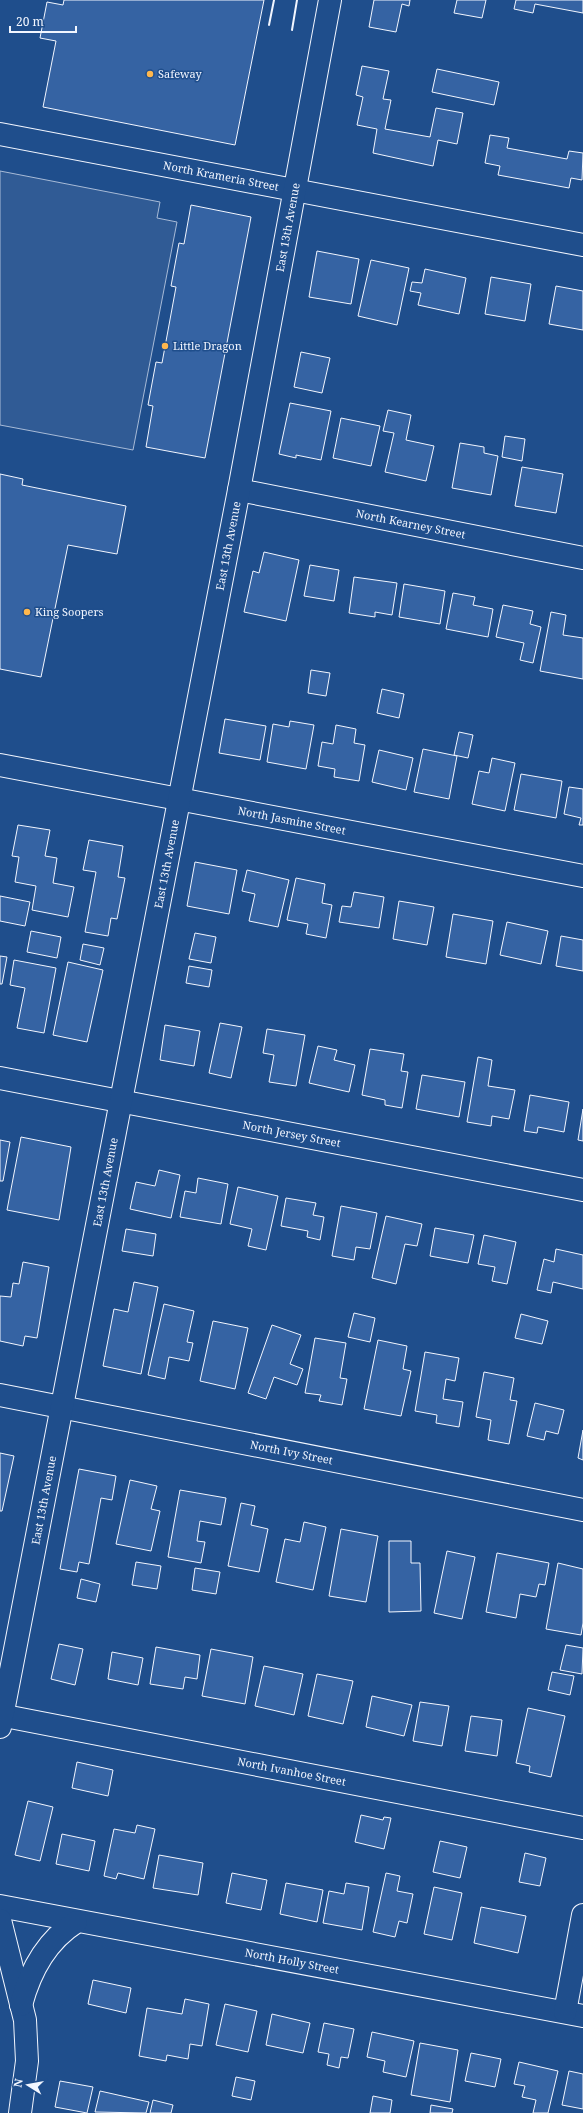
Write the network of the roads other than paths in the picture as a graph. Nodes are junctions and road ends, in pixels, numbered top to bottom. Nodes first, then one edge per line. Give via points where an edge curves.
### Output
1 (330, 0) edge
2 (0, 134) edge
3 (294, 190) junction
4 (583, 245) edge
5 (239, 490) junction
6 (583, 558) edge
7 (0, 765) edge
8 (179, 799) junction
9 (583, 876) edge
10 (0, 1078) edge
11 (120, 1101) junction
12 (583, 1190) edge
13 (0, 1395) edge
14 (63, 1407) junction
15 (583, 1510) edge
16 (1, 1719) edge
17 (583, 1828) edge
18 (0, 1906) edge
19 (583, 1915) edge
20 (0, 1920) edge
21 (76, 1922) junction
22 (21, 2005) junction
23 (574, 2014) edge
24 (20, 2113) edge

1 - 3 street, East 13th Avenue
2 - 3 street, North Krameria Street
3 - 4 street, North Krameria Street
3 - 5 street, East 13th Avenue
5 - 6 street, North Kearney Street
5 - 8 street, East 13th Avenue
7 - 8 street, North Jasmine Street
8 - 9 street, North Jasmine Street
8 - 11 street, East 13th Avenue
10 - 11 street, North Jersey Street
11 - 12 street, North Jersey Street
11 - 14 street, East 13th Avenue
13 - 14 street, North Ivy Street
14 - 15 street, North Ivy Street
14 - 16 street, East 13th Avenue
16 - 17 street, North Ivanhoe Street
18 - 21 street, North Holly Street
19 - 23 street
20 - 22 street
21 - 22 street via 63,1930 49,1946 27,1982
21 - 23 street, North Holly Street
22 - 24 street via 25,2020 26,2061

